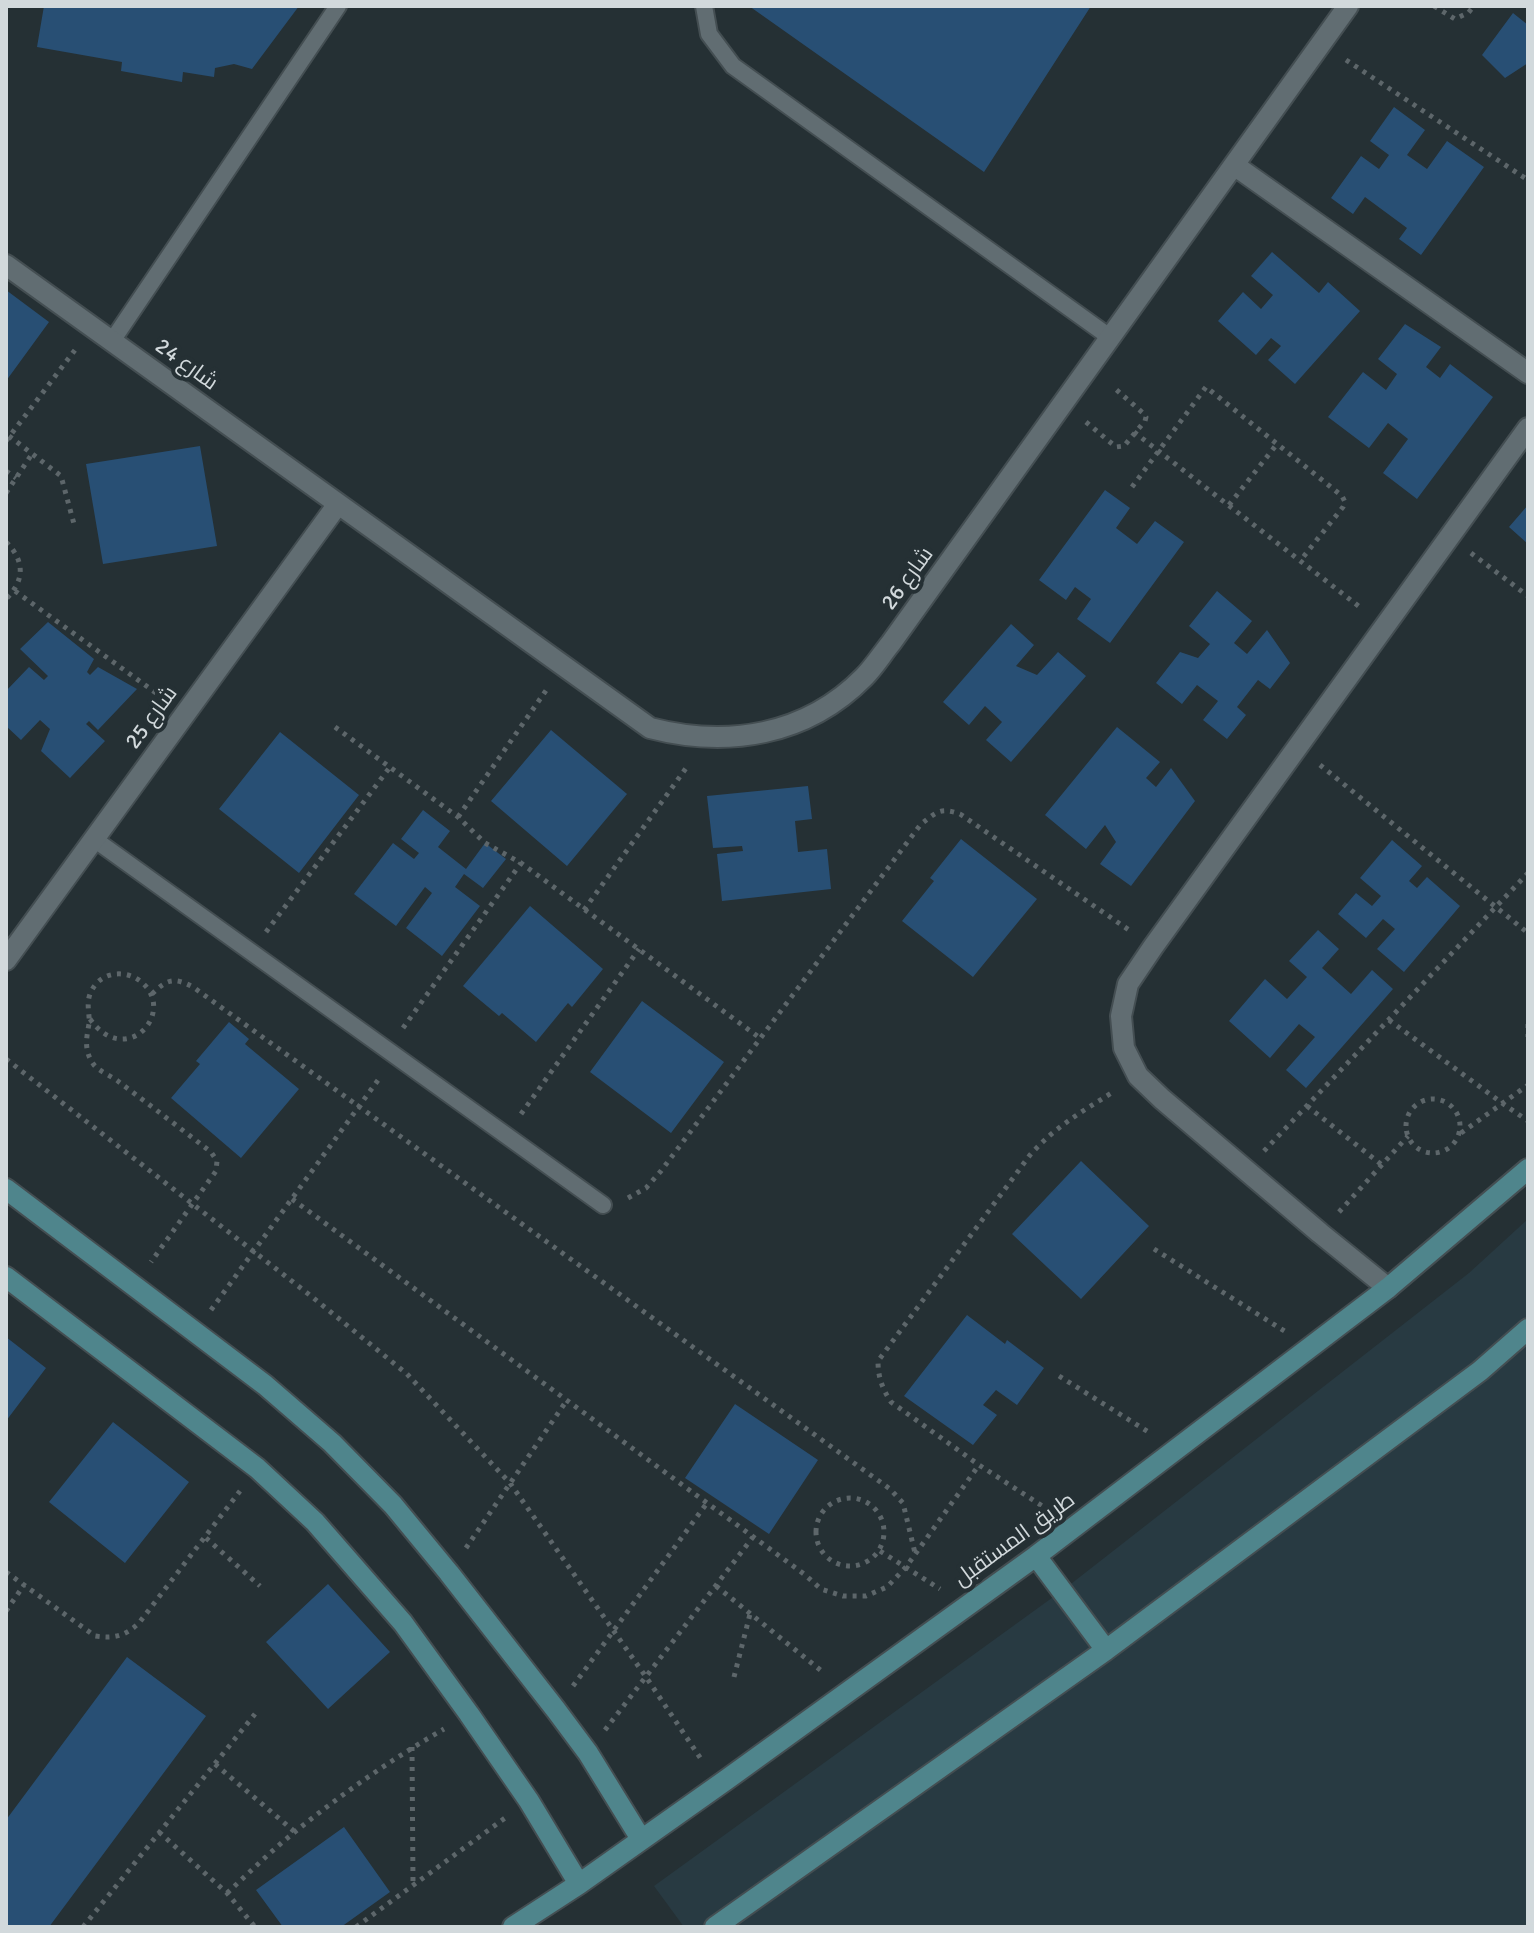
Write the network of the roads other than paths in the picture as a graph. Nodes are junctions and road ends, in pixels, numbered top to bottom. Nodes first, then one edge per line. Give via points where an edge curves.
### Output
1 (338, 6) edge
2 (704, 6) edge
3 (1348, 6) edge
4 (1234, 165) junction
5 (6, 265) edge
6 (1111, 338) junction
7 (112, 341) junction
8 (1528, 373) edge
9 (1528, 428) edge
10 (338, 504) junction
11 (94, 839) junction
12 (6, 960) edge
13 (1528, 1169) edge
14 (6, 1189) edge
15 (603, 1205) road end
16 (6, 1277) edge
17 (1388, 1288) junction
18 (1528, 1329) edge
19 (1036, 1556) junction
20 (1106, 1650) junction
21 (641, 1839) junction
22 (579, 1884) junction
23 (513, 1927) edge
24 (715, 1927) edge

1 - 7 lane
2 - 6 lane via 709,34 733,66
3 - 4 street, شارع 26
4 - 6 street, شارع 26
4 - 8 street
5 - 7 street, شارع 24
6 - 10 street, شارع 26 via 864,677 831,704 792,724 751,736 707,738 650,728
7 - 10 street, شارع 24
9 - 17 street via 1153,947 1128,984 1121,1016 1124,1048 1138,1076
10 - 11 street, شارع 25
11 - 12 street, شارع 25
11 - 15 lane
13 - 17 street, طريق المستقبل
14 - 21 street via 265,1385 393,1505 588,1753
16 - 22 street via 257,1468 315,1522 403,1623 529,1801
17 - 19 street, طريق المستقبل
18 - 20 street via 1480,1371
19 - 20 street
19 - 21 street, طريق المستقبل
20 - 24 street
21 - 22 street, طريق المستقبل
22 - 23 street, طريق المستقبل

